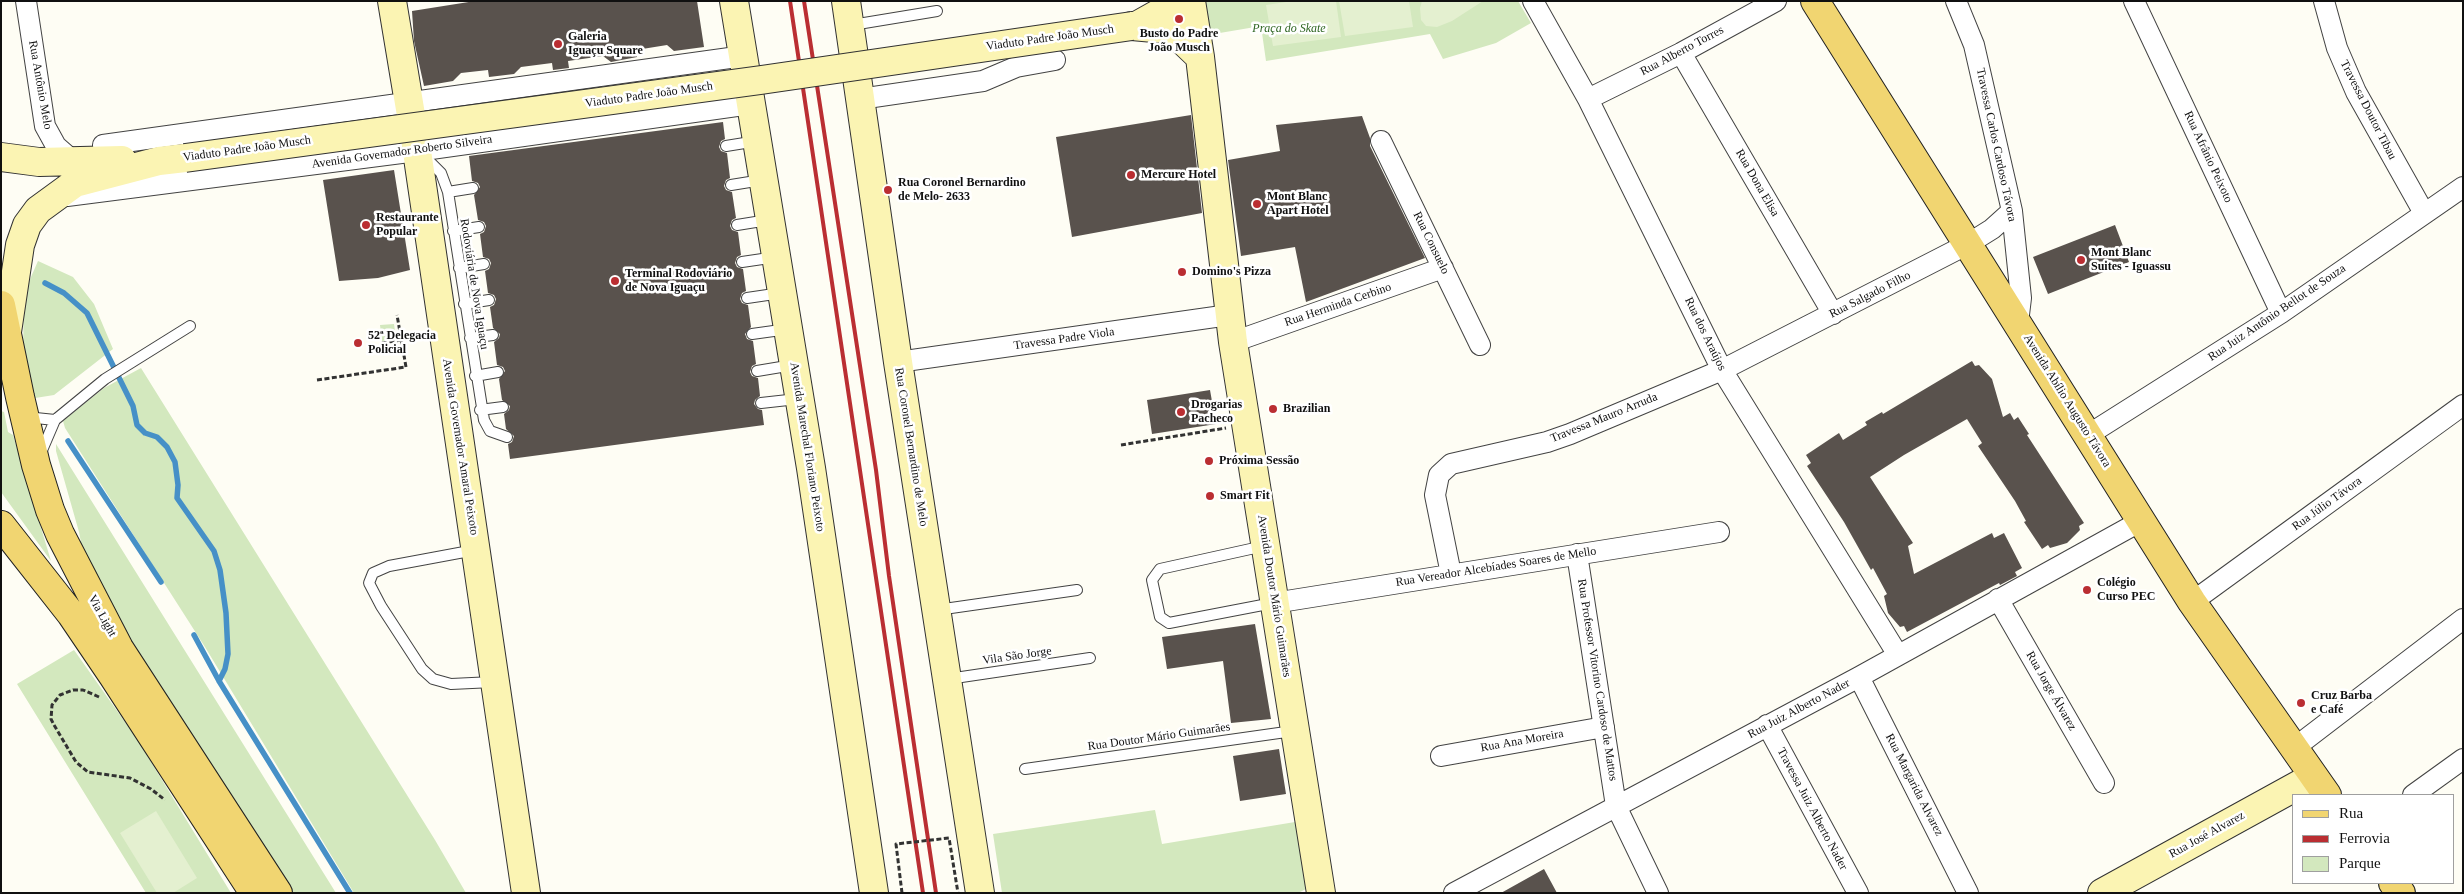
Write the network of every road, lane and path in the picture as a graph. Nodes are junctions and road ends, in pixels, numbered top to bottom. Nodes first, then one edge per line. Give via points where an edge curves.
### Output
1 (26, 1) edge
2 (392, 1) edge
3 (734, 1) edge
4 (1174, 1) edge
5 (1191, 1) edge
6 (1533, 1) edge
7 (1776, 1) edge
8 (1815, 1) edge
9 (1956, 1) edge
10 (2134, 1) edge
11 (2324, 1) edge
12 (937, 11) dead end
13 (848, 13) edge
14 (1135, 26) junction
15 (1681, 53) junction
16 (744, 56) junction
17 (1200, 57) junction
18 (1056, 60) dead end
19 (860, 99) junction
20 (1588, 99) junction
21 (409, 102) junction
22 (752, 104) junction
23 (758, 141) junction
24 (1381, 141) dead end
25 (103, 145) dead end
26 (726, 146) dead end
27 (417, 151) junction
28 (1, 157) edge
29 (172, 159) junction
30 (72, 160) junction
31 (764, 180) junction
32 (731, 185) dead end
33 (2463, 187) edge
34 (473, 188) dead end
35 (60, 192) junction
36 (448, 192) junction
37 (2012, 211) junction
38 (2424, 213) junction
39 (770, 220) junction
40 (737, 225) dead end
41 (479, 227) dead end
42 (454, 231) junction
43 (1968, 244) junction
44 (776, 257) junction
45 (742, 262) dead end
46 (484, 264) dead end
47 (459, 268) junction
48 (1443, 268) junction
49 (782, 293) junction
50 (747, 298) dead end
51 (489, 300) dead end
52 (464, 304) junction
53 (1, 305) edge
54 (2281, 313) junction
55 (1833, 314) junction
56 (397, 315) dead end
57 (1229, 315) junction
58 (2018, 323) junction
59 (190, 326) dead end
60 (788, 329) junction
61 (7, 332) junction
62 (752, 334) dead end
63 (494, 335) dead end
64 (470, 338) junction
65 (402, 340) junction
66 (1233, 342) junction
67 (382, 343) dead end
68 (1480, 345) dead end
69 (898, 362) junction
70 (1, 363) edge
71 (794, 365) junction
72 (1722, 370) junction
73 (757, 371) dead end
74 (498, 372) dead end
75 (475, 376) junction
76 (317, 380) dead end
77 (799, 398) junction
78 (761, 403) dead end
79 (2463, 405) edge
80 (503, 407) dead end
81 (480, 410) junction
82 (24, 417) junction
83 (54, 420) junction
84 (1246, 425) junction
85 (2088, 435) junction
86 (507, 437) dead end
87 (1122, 445) dead end
88 (36, 465) junction
89 (2141, 521) junction
90 (1, 524) edge
91 (1718, 532) dead end
92 (1265, 546) junction
93 (476, 550) junction
94 (1577, 554) junction
95 (1451, 574) junction
96 (1077, 590) dead end
97 (1998, 599) junction
98 (2192, 602) junction
99 (1274, 603) junction
100 (936, 610) junction
101 (2463, 620) edge
102 (1898, 655) junction
103 (1090, 658) dead end
104 (1859, 677) junction
105 (947, 680) junction
106 (496, 682) junction
107 (99, 698) dead end
108 (1767, 726) junction
109 (1604, 727) junction
110 (1297, 731) junction
111 (2293, 749) junction
112 (1441, 756) dead end
113 (2463, 759) edge
114 (1025, 769) dead end
115 (2104, 783) dead end
116 (2320, 786) edge
117 (2304, 794) edge
118 (2414, 794) edge
119 (166, 800) dead end
120 (2292, 800) edge
121 (1616, 806) junction
122 (254, 893) edge
123 (278, 893) edge
124 (526, 893) edge
125 (874, 893) edge
126 (902, 893) edge
127 (958, 893) edge
128 (980, 893) edge
129 (1321, 893) edge
130 (1454, 893) edge
131 (1658, 893) edge
132 (1858, 893) edge
133 (1968, 893) edge
134 (2102, 893) edge

1 - 30 street, Rua Antônio Melo via 45,126 56,146
2 - 21 main road, Avenida Governador Amaral Peixoto
3 - 16 main road, Avenida Marechal Floriano Peixoto
4 - 14 main road, Viaduto Padre João Musch via 1164,11
5 - 17 main road, Avenida Doutor Mário Guimarães
6 - 20 street, Rua dos Araújos
7 - 15 street, Rua Alberto Torres
8 - 43 main road, Avenida Abílio Augusto Távora
9 - 37 street, Travessa Carlos Cardoso Távora via 1974,45
10 - 54 street, Rua Afrânio Peixoto
11 - 38 street, Travessa Doutor Tibau via 2337,48 2356,92
12 - 13 lane
13 - 19 main road, Rua Coronel Bernardino de Melo
14 - 17 main road, Viaduto Padre João Musch via 1165,29 1178,36
14 - 29 main road, Viaduto Padre João Musch, bridge
15 - 20 street, Rua Alberto Torres
15 - 55 street, Rua Dona Elisa
16 - 21 street
16 - 22 main road, Avenida Marechal Floriano Peixoto
17 - 57 main road, Avenida Doutor Mário Guimarães
18 - 19 street via 1016,67 983,81
19 - 69 main road, Rua Coronel Bernardino de Melo
20 - 72 street, Rua dos Araújos
21 - 25 street
21 - 27 main road, Avenida Governador Amaral Peixoto
22 - 23 main road, Avenida Marechal Floriano Peixoto
22 - 27 street, Avenida Governador Roberto Silveira
23 - 26 lane
23 - 31 main road, Avenida Marechal Floriano Peixoto
24 - 48 street, Rua Consuelo
27 - 35 street, Avenida Governador Roberto Silveira
27 - 36 lane, Rodoviária de Nova Iguaçu via 437,167
27 - 93 main road, Avenida Governador Amaral Peixoto
28 - 30 main road, Viaduto Padre João Musch via 33,162
29 - 30 main road, Viaduto Padre João Musch
29 - 35 main road, Viaduto Padre João Musch via 89,179
31 - 32 lane
31 - 39 main road, Avenida Marechal Floriano Peixoto
33 - 38 street, Rua Juiz Antônio Bellot de Souza
34 - 36 lane
35 - 61 main road via 32,218 23,234
36 - 42 lane, Rodoviária de Nova Iguaçu
37 - 43 street, Rua Salgado Filho
37 - 58 street, Travessa Carlos Cardoso Távora via 2021,298
38 - 54 street, Rua Juiz Antônio Bellot de Souza
39 - 40 lane
39 - 44 main road, Avenida Marechal Floriano Peixoto
41 - 42 lane
42 - 47 lane, Rodoviária de Nova Iguaçu
43 - 55 street, Rua Salgado Filho
43 - 58 main road, Avenida Abílio Augusto Távora
44 - 45 lane
44 - 49 main road, Avenida Marechal Floriano Peixoto
46 - 47 lane
47 - 52 lane, Rodoviária de Nova Iguaçu
48 - 66 street, Rua Herminda Cerbino
48 - 68 street, Rua Consuelo
49 - 50 lane
49 - 60 main road, Avenida Marechal Floriano Peixoto
51 - 52 lane
52 - 64 lane, Rodoviária de Nova Iguaçu
53 - 61 main road, Via Light
54 - 85 street, Rua Juiz Antônio Bellot de Souza
55 - 72 street, Rua Salgado Filho
56 - 65 path
57 - 66 main road, Avenida Doutor Mário Guimarães
57 - 69 street, Travessa Padre Viola
58 - 85 main road, Avenida Abílio Augusto Távora
59 - 83 lane via 105,379
60 - 62 lane
60 - 71 main road, Avenida Marechal Floriano Peixoto
61 - 70 main road
61 - 82 main road, Via Light
63 - 64 lane
64 - 75 lane, Rodoviária de Nova Iguaçu
65 - 67 path
65 - 76 path via 406,367
66 - 84 main road, Avenida Doutor Mário Guimarães
69 - 100 main road, Rua Coronel Bernardino de Melo
71 - 73 lane
71 - 77 main road, Avenida Marechal Floriano Peixoto
72 - 95 street, Travessa Mauro Arruda via 1570,434 1451,464 1439,475 1435,495
72 - 102 street, Rua dos Araújos
74 - 75 lane
75 - 81 lane, Rodoviária de Nova Iguaçu
77 - 78 lane
77 - 125 main road, Avenida Marechal Floriano Peixoto
79 - 98 street, Rua Júlio Távora
80 - 81 lane
81 - 86 lane, Rodoviária de Nova Iguaçu via 490,431
82 - 83 lane
82 - 88 main road, Via Light
83 - 88 lane
84 - 87 path
84 - 92 main road, Avenida Doutor Mário Guimarães
85 - 89 main road, Avenida Abílio Augusto Távora
88 - 123 main road, Via Light via 60,534 111,634
89 - 97 street, Rua Juiz Alberto Nader
89 - 98 main road, Avenida Abílio Augusto Távora
90 - 122 main road, Via Light via 98,653
91 - 94 street, Rua Vereador Alcebíades Soares de Mello
92 - 99 main road, Avenida Doutor Mário Guimarães
92 - 99 lane via 1160,569 1152,580 1160,617 1169,623
93 - 106 main road, Avenida Governador Amaral Peixoto
93 - 106 lane via 389,566 373,573 369,583 422,669 433,679 451,684
94 - 95 street, Rua Vereador Alcebíades Soares de Mello
94 - 109 street, Rua Professor Vitorino Cardoso de Mattos
95 - 99 street, Rua Vereador Alcebíades Soares de Mello
96 - 100 lane
97 - 102 street, Rua Juiz Alberto Nader
97 - 115 street, Rua Jorge Álvarez
98 - 111 main road, Avenida Abílio Augusto Távora
99 - 110 main road, Avenida Doutor Mário Guimarães
100 - 105 main road, Rua Coronel Bernardino de Melo
101 - 111 street
102 - 104 street, Rua Juiz Alberto Nader
103 - 105 lane, Vila São Jorge
104 - 108 street, Rua Juiz Alberto Nader
104 - 133 street, Rua Margarida Alvarez
105 - 128 main road, Rua Coronel Bernardino de Melo
106 - 124 main road, Avenida Governador Amaral Peixoto
107 - 119 path via 83,690 73,690 60,695 52,705 51,719 76,762 88,772 130,778
108 - 121 street, Rua Juiz Alberto Nader
108 - 132 street, Travessa Juiz Alberto Nader
109 - 112 street, Rua Ana Moreira
109 - 121 street, Rua Professor Vitorino Cardoso de Mattos
110 - 114 lane, Rua Doutor Mário Guimarães
110 - 129 main road, Avenida Doutor Mário Guimarães
111 - 116 main road, Avenida Abílio Augusto Távora
113 - 118 street
116 - 117 main road, Rua José Alvarez
120 - 134 main road, Rua José Alvarez
121 - 130 street, Rua Juiz Alberto Nader
121 - 131 street, Rua Professor Vitorino Cardoso de Mattos
126 - 127 path, bridge via 896,844 949,838

